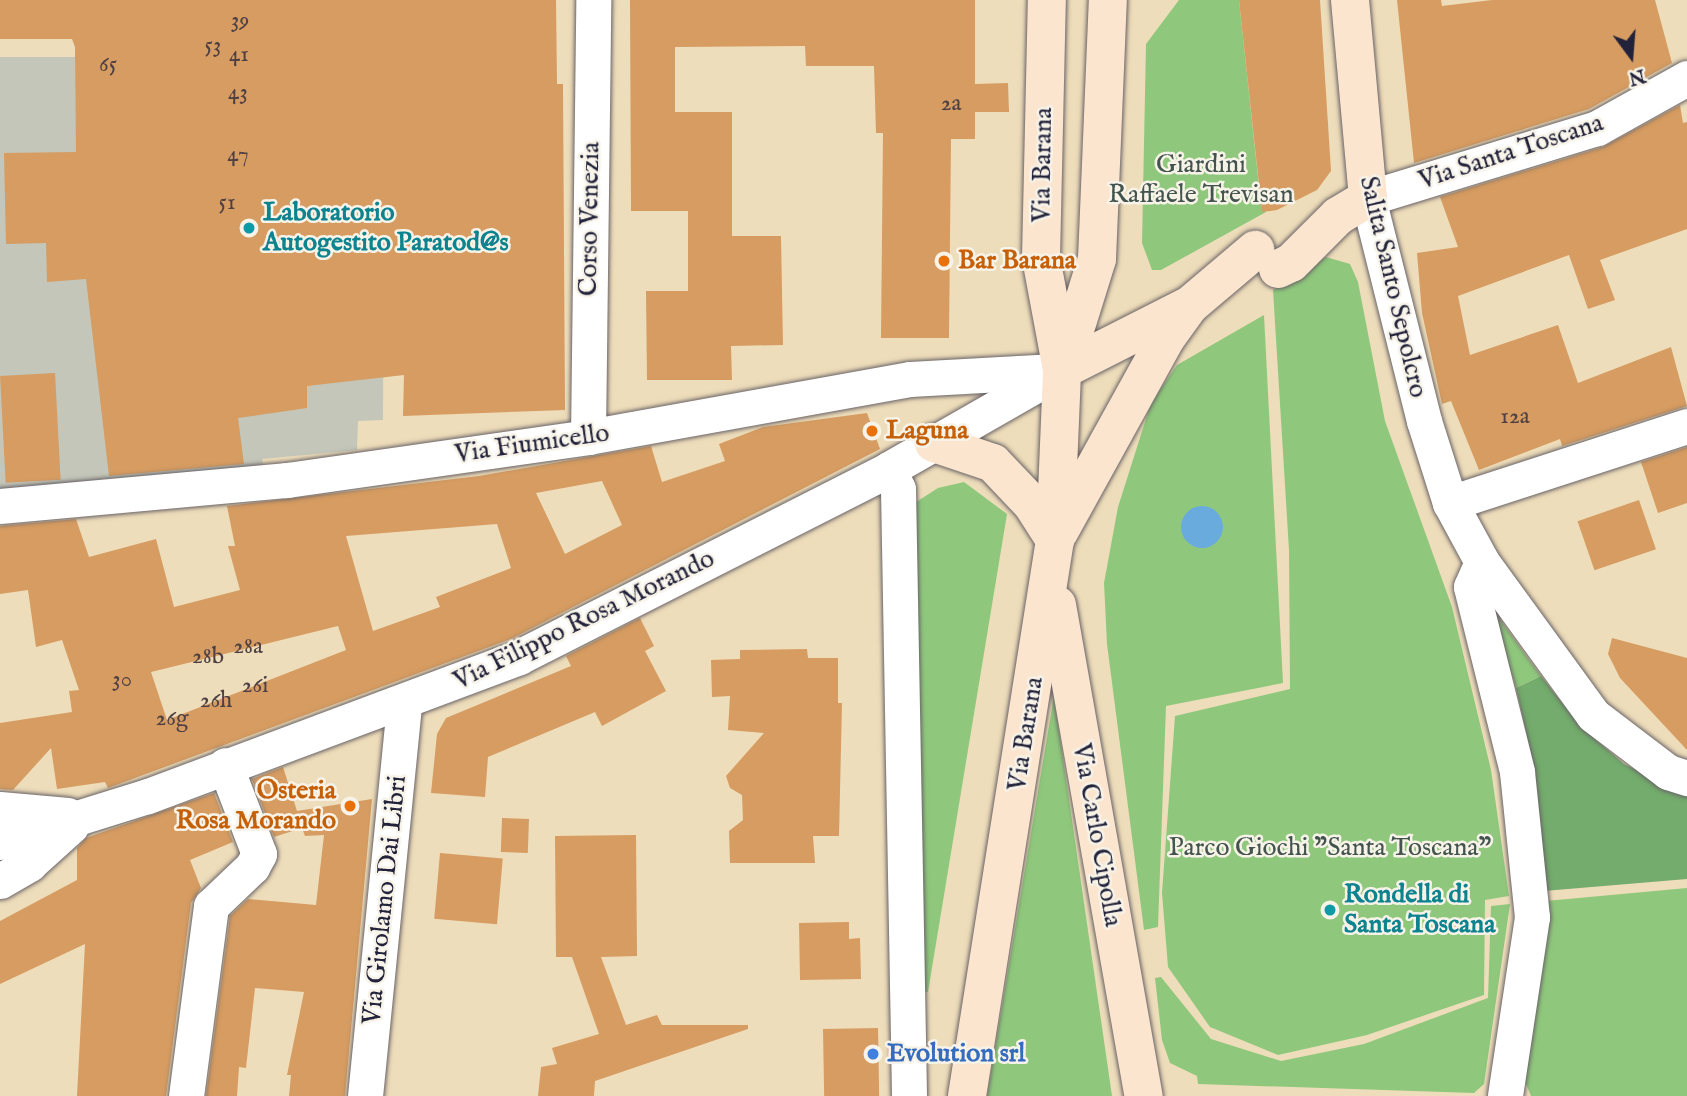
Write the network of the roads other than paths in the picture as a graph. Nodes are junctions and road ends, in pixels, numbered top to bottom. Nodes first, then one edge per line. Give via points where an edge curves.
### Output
1 (593, 0) edge
2 (1047, 0) edge
3 (1108, 0) edge
4 (1350, 0) edge
5 (1687, 78) edge
6 (1353, 207) junction
7 (1189, 306) junction
8 (1062, 370) junction
9 (1687, 426) edge
10 (587, 437) junction
11 (934, 443) junction
12 (889, 469) junction
13 (1450, 503) junction
14 (0, 506) edge
15 (1053, 557) junction
16 (1482, 562) junction
17 (404, 704) junction
18 (225, 765) junction
19 (1687, 778) edge
20 (0, 809) edge
21 (82, 817) junction
22 (0, 842) edge
23 (0, 881) edge
24 (186, 1096) edge
25 (365, 1096) edge
26 (909, 1096) edge
27 (967, 1096) edge
28 (1144, 1096) edge
29 (1505, 1096) edge

1 - 10 street, Corso Venezia
2 - 8 main road, Via Barana via 1041,258
3 - 8 main road, Via Barana via 1097,258
4 - 6 main road, Salita Santo Sepolcro
5 - 6 street, Via Santa Toscana via 1597,128
6 - 7 main road via 1292,263 1267,259
6 - 13 street, Salita Santo Sepolcro via 1402,338
7 - 8 main road
7 - 15 main road via 1167,338
8 - 10 street, Via Fiumicello via 909,379
8 - 11 street, Via Filippo Rosa Morando
8 - 15 main road, Via Barana
9 - 13 street
10 - 14 street, Via Fiumicello via 287,480
11 - 12 street, Via Filippo Rosa Morando
11 - 15 main road via 993,463 1032,504
12 - 17 street, Via Filippo Rosa Morando via 519,657
12 - 26 street via 898,489
13 - 16 street, Salita Santo Sepolcro
15 - 27 main road, Via Barana
15 - 28 main road, Via Carlo Cipolla
16 - 19 street, Salita Santo Sepolcro via 1593,715 1668,772
16 - 29 street via 1471,587 1517,772 1532,917
17 - 18 street, Via Filippo Rosa Morando
17 - 25 street, Via Girolamo Dai Libri
18 - 21 street, Via Filippo Rosa Morando
18 - 24 street via 259,854 252,867 211,906
20 - 21 street, Via Filippo Rosa Morando
21 - 22 street, Via Filippo Rosa Morando
21 - 23 street, Via Filippo Rosa Morando via 29,864

